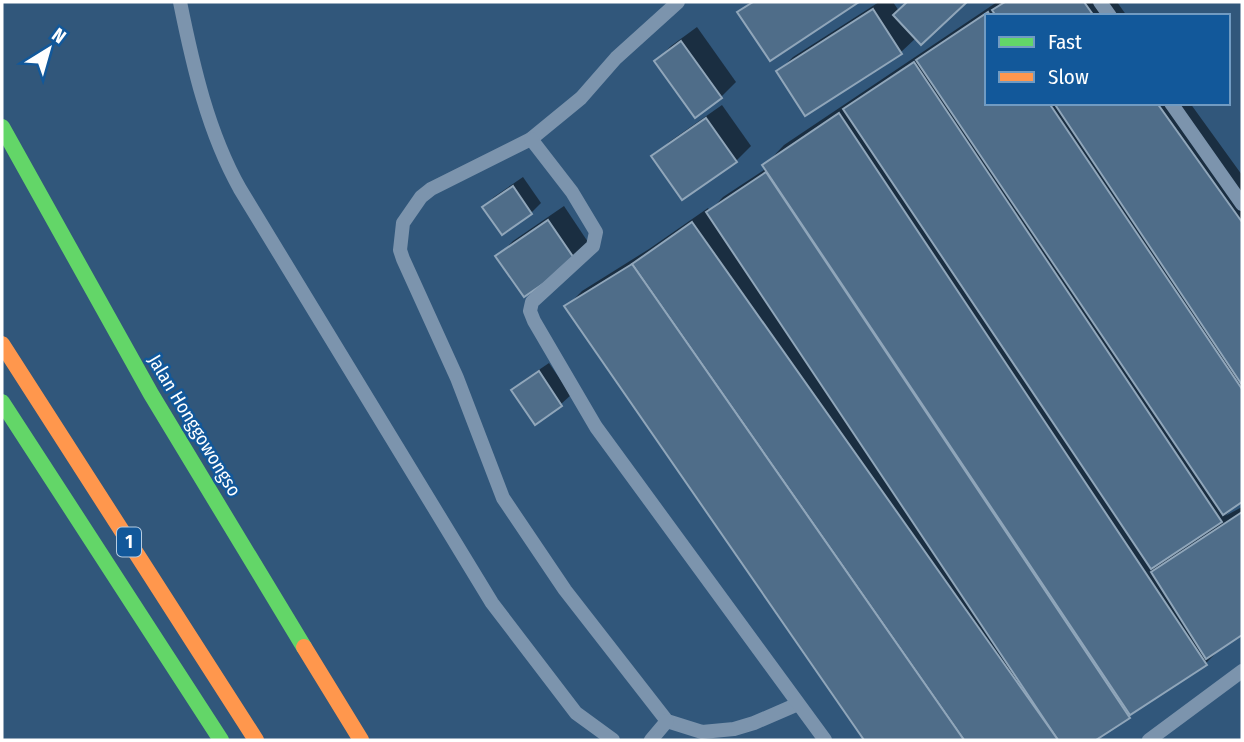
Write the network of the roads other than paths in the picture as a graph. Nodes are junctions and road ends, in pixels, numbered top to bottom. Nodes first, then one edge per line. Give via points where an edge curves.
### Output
1 (180, 2) edge
2 (678, 2) edge
3 (1172, 105) edge
4 (2, 127) edge
5 (531, 139) junction
6 (1242, 204) edge
7 (2, 344) edge
8 (2, 402) edge
9 (1242, 671) edge
10 (798, 704) junction
11 (667, 721) junction
12 (221, 740) edge
13 (256, 740) edge
14 (361, 740) edge
15 (613, 740) edge
16 (651, 740) edge
17 (825, 740) edge
18 (1149, 740) edge

1 - 15 lane via 211,128 240,189 492,603 576,712
2 - 5 lane via 625,49 581,98
3 - 6 lane
4 - 14 main road, Jalan Honggowongso via 151,394
5 - 10 lane via 596,232 593,246 533,302 534,321 596,427
5 - 11 lane via 430,189 403,223 400,250 457,378 503,498 565,590
7 - 13 main road, 1
8 - 12 main road, 1
9 - 18 lane
10 - 11 lane via 734,729 702,732
10 - 17 lane
11 - 16 lane

